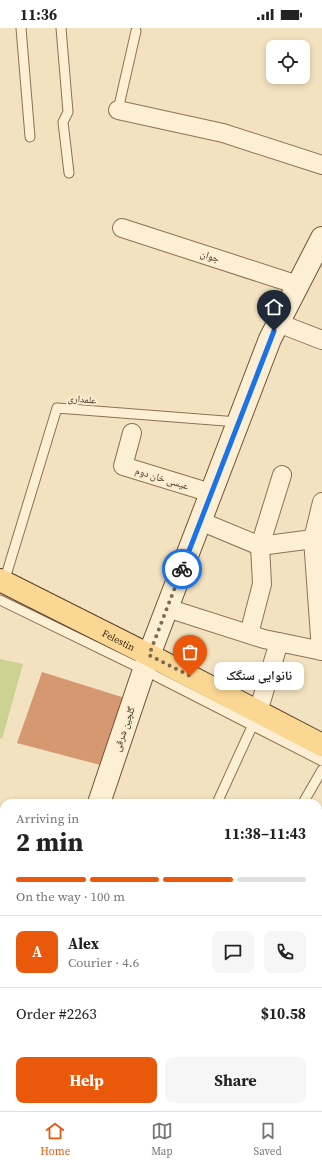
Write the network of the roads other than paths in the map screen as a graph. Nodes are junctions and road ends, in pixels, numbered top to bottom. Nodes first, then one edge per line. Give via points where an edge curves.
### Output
1 (21, 28) edge
2 (61, 28) edge
3 (136, 31) dead end
4 (118, 110) joint
5 (30, 137) dead end
6 (322, 165) edge
7 (70, 173) dead end
8 (122, 228) dead end
9 (322, 238) edge
10 (298, 285) junction
11 (278, 323) junction
12 (322, 340) edge
13 (238, 422) junction
14 (132, 432) dead end
15 (282, 475) dead end
16 (211, 493) junction
17 (322, 502) edge
18 (200, 521) junction
19 (313, 539) junction
20 (260, 546) junction
21 (1, 587) edge
22 (167, 608) junction
23 (250, 634) junction
24 (279, 642) junction
25 (322, 651) edge
26 (147, 663) junction
27 (255, 719) junction
28 (322, 745) edge
29 (322, 761) edge
30 (322, 770) edge
31 (101, 799) edge
32 (219, 799) edge
33 (306, 799) edge

1 - 5 lane
2 - 7 lane via 68,112 63,122
3 - 4 lane
4 - 6 street via 223,133
8 - 10 street, جوان
9 - 10 street, گلچین شرقی
10 - 11 street, گلچین شرقی
11 - 12 street
11 - 13 street, گلچین شرقی
13 - 16 street, گلچین شرقی
13 - 21 lane, علمداری via 57,408
14 - 16 street, عیسی خان دوم via 123,466
15 - 20 street
16 - 18 street, گلچین شرقی
17 - 19 street
18 - 20 street
18 - 22 street, گلچین شرقی
19 - 20 street
19 - 25 street
20 - 23 street via 262,584
21 - 26 main road, Felestin
22 - 23 street
22 - 26 street, گلچین شرقی
23 - 24 street
24 - 25 street
24 - 27 street
26 - 27 main road, Felestin
26 - 31 street, گلچین شرقی
27 - 28 main road, Felestin
27 - 29 lane
27 - 32 lane
30 - 33 lane

